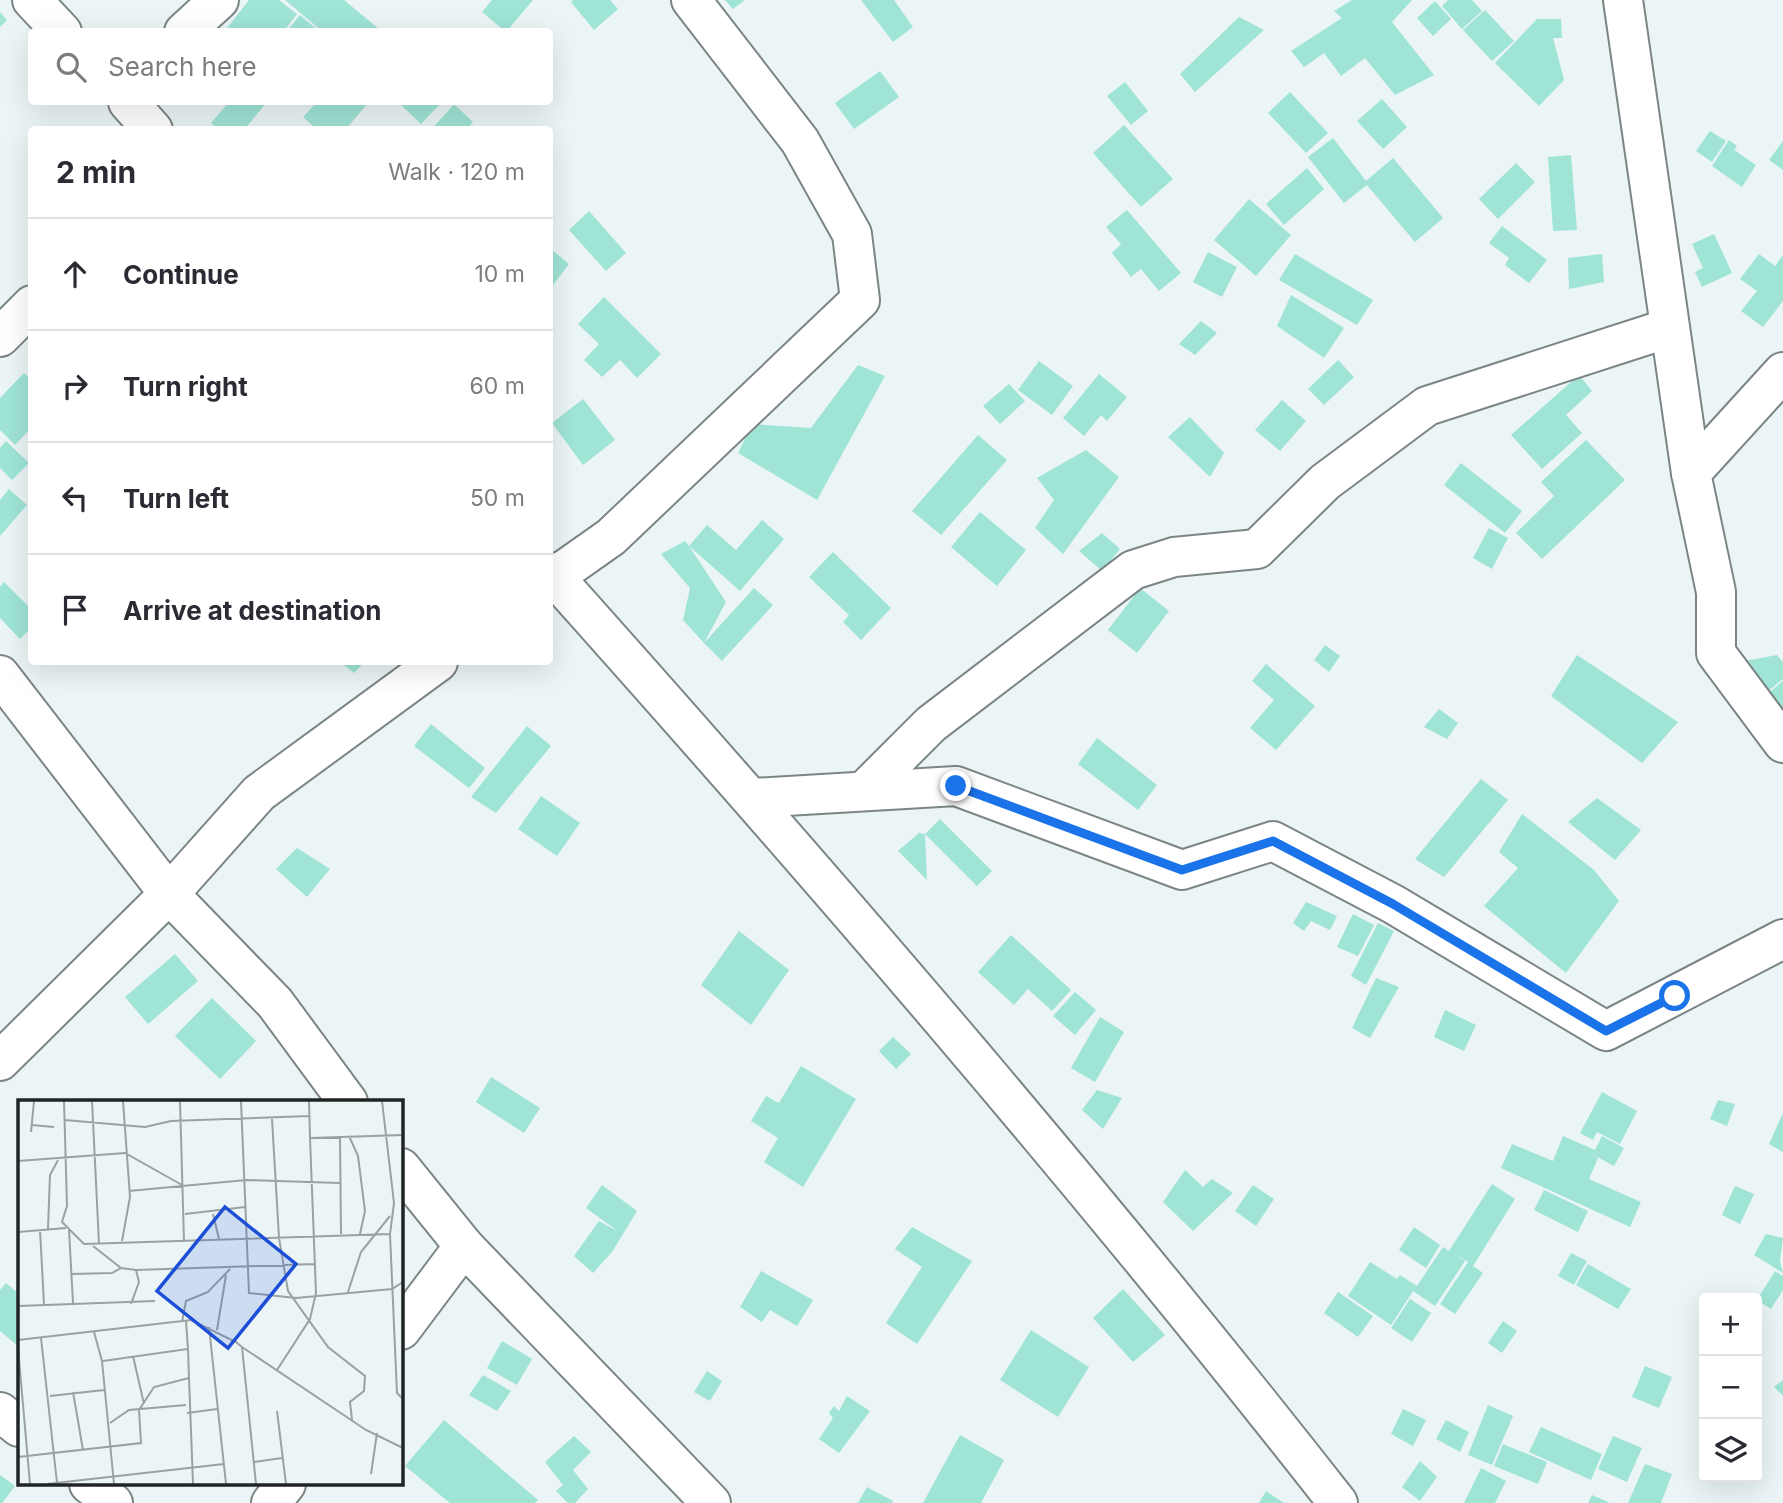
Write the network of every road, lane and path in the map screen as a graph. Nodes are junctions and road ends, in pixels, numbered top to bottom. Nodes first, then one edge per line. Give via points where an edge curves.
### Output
1 (32, 0) edge
2 (219, 0) edge
3 (691, 0) edge
4 (1623, 0) edge
5 (58, 28) edge
6 (188, 28) edge
7 (126, 105) edge
8 (129, 105) edge
9 (129, 126) edge
10 (149, 126) edge
11 (28, 309) edge
12 (1669, 328) junction
13 (0, 337) edge
14 (1783, 372) edge
15 (1691, 473) junction
16 (553, 575) edge
17 (553, 578) edge
18 (434, 665) edge
19 (0, 675) edge
20 (1783, 743) edge
21 (864, 791) junction
22 (753, 798) junction
23 (169, 894) junction
24 (1783, 939) edge
25 (0, 1061) edge
26 (347, 1100) edge
27 (402, 1169) edge
28 (464, 1246) junction
29 (402, 1329) edge
30 (0, 1412) edge
31 (18, 1426) edge
32 (92, 1486) edge
33 (284, 1486) edge
34 (113, 1503) edge
35 (271, 1503) edge
36 (711, 1503) edge
37 (1338, 1503) edge

1 - 5 street
2 - 6 street
3 - 16 street via 800,141 852,234 860,300 611,537
4 - 12 street
7 - 9 street
8 - 10 street
11 - 13 street
12 - 15 street
12 - 21 street via 1426,407 1325,482 1257,549 1174,557 1133,570 930,724
14 - 15 street
15 - 20 street via 1716,592 1716,653
17 - 22 street
18 - 23 street via 259,793
19 - 23 street
21 - 22 street
21 - 24 street via 956,786 1182,870 1273,841 1393,904 1606,1031
22 - 37 street via 1222,1355
23 - 25 street
23 - 26 street via 275,1003
27 - 28 street
28 - 29 street
28 - 36 street
30 - 31 street
32 - 34 street
33 - 35 street

